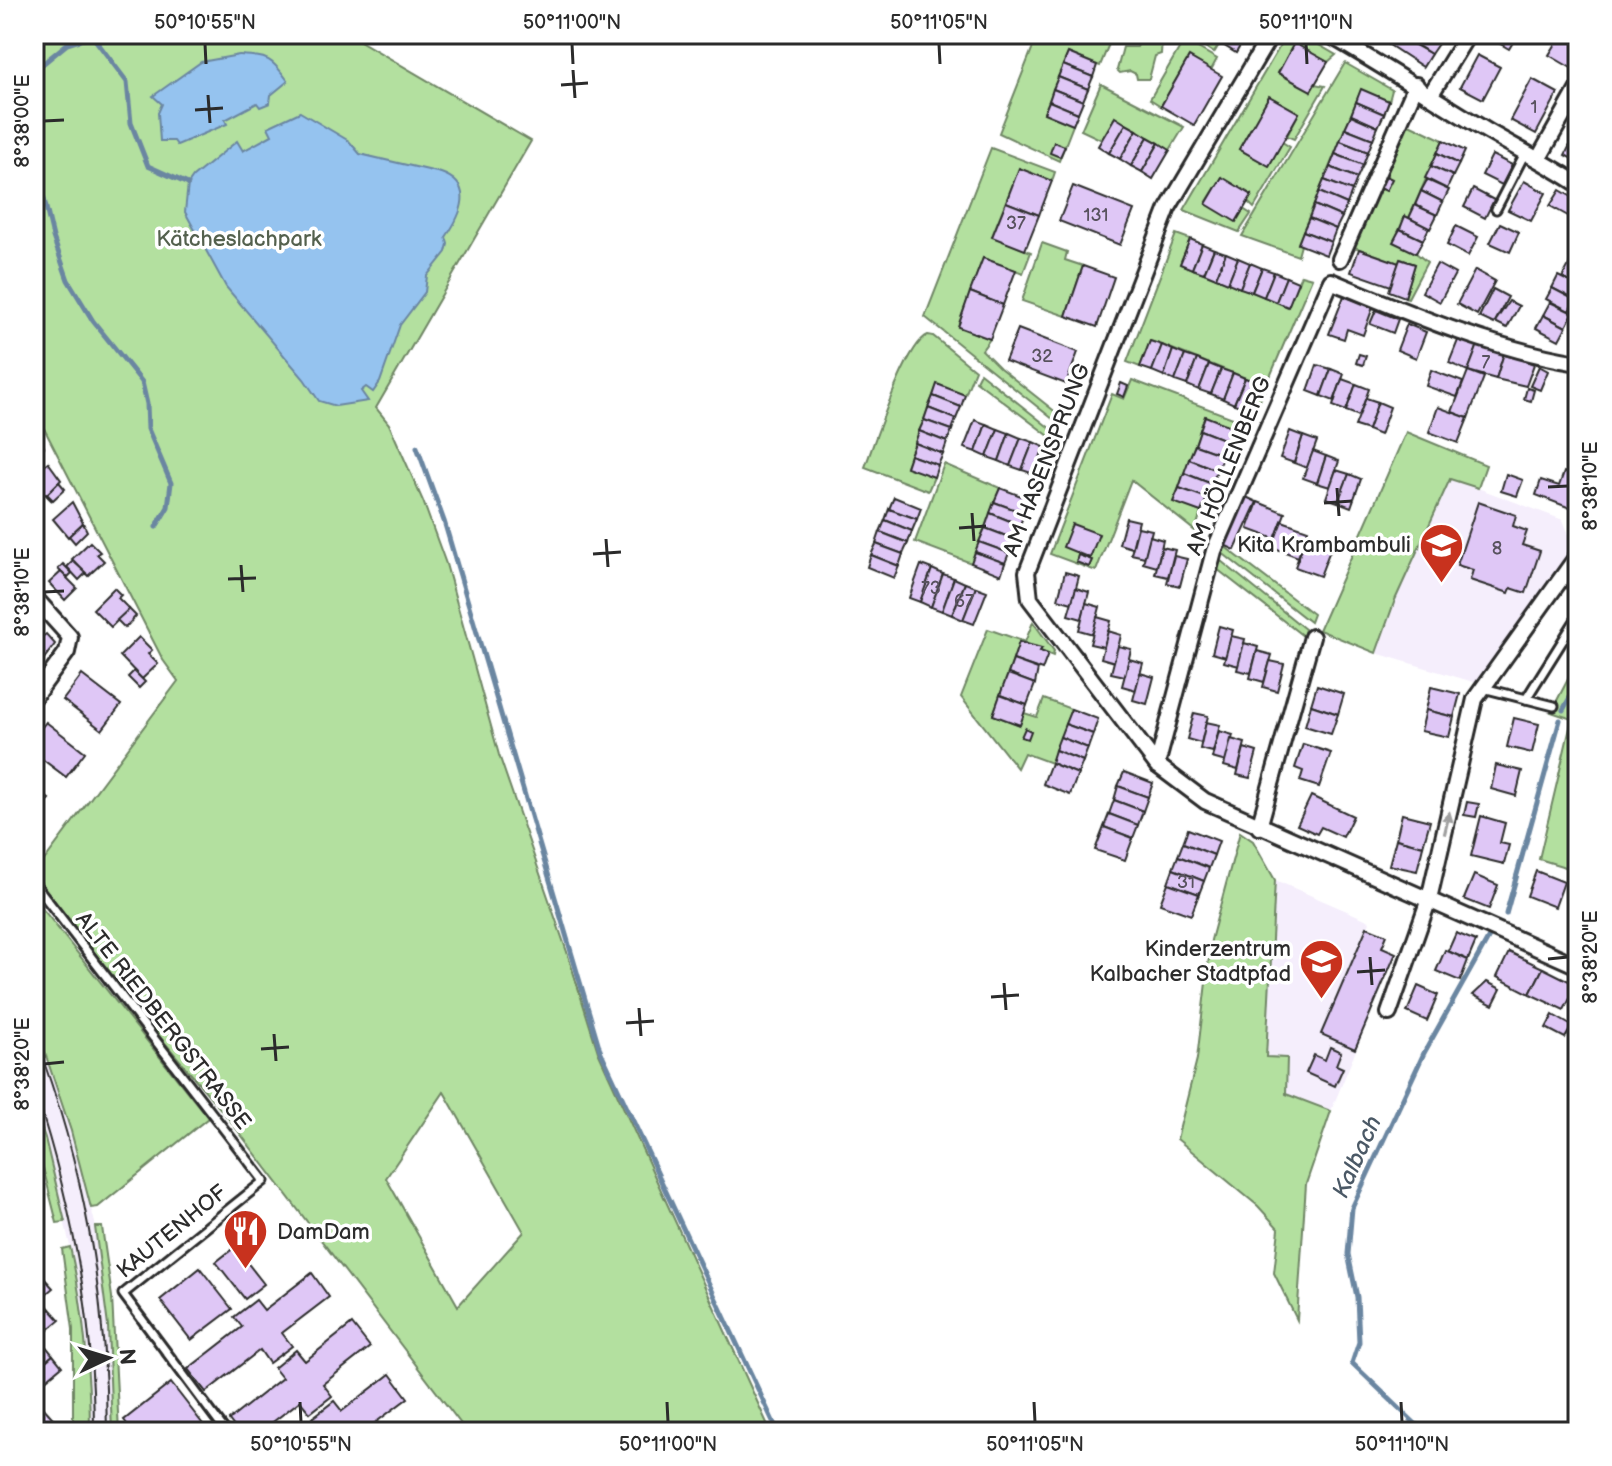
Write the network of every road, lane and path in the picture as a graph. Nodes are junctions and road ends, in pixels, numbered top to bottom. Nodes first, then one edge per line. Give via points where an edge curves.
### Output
1 (1271, 34) edge
2 (1328, 34) edge
3 (1468, 34) edge
4 (1416, 85) junction
5 (1578, 89) edge
6 (1431, 94) junction
7 (1532, 154) junction
8 (1578, 184) edge
9 (1496, 209) dead end
10 (1340, 259) dead end
11 (1578, 363) edge
12 (1578, 555) edge
13 (34, 597) edge
14 (1578, 616) edge
15 (1312, 637) dead end
16 (1483, 688) junction
17 (34, 697) edge
18 (1526, 699) junction
19 (1554, 706) dead end
20 (1157, 765) junction
21 (1259, 827) junction
22 (34, 883) edge
23 (1429, 899) junction
24 (1578, 966) edge
25 (1389, 1013) dead end
26 (264, 1181) joint
27 (226, 1432) edge

1 - 20 street, AM HASENSPRUNG via 1168,208 1027,572 1030,599
2 - 4 street
3 - 6 street
4 - 6 street
4 - 10 street
5 - 7 street
6 - 7 street
7 - 8 street
7 - 9 lane
11 - 20 street, AM HÖLLENBERG via 1441,326 1331,281 1214,551
12 - 16 street
13 - 17 street via 70,637 67,652
14 - 18 lane
15 - 21 street
16 - 18 lane
23 -> 16 street via 1475,699
18 - 19 lane
20 - 21 street, AM HASENSPRUNG via 1205,801
21 - 23 street, AM HASENSPRUNG
22 - 26 lane, ALTE RIEDBERGSTRASSE
23 - 24 street, AM HASENSPRUNG
23 - 25 street
26 - 27 lane, KAUTENHOF via 123,1294

